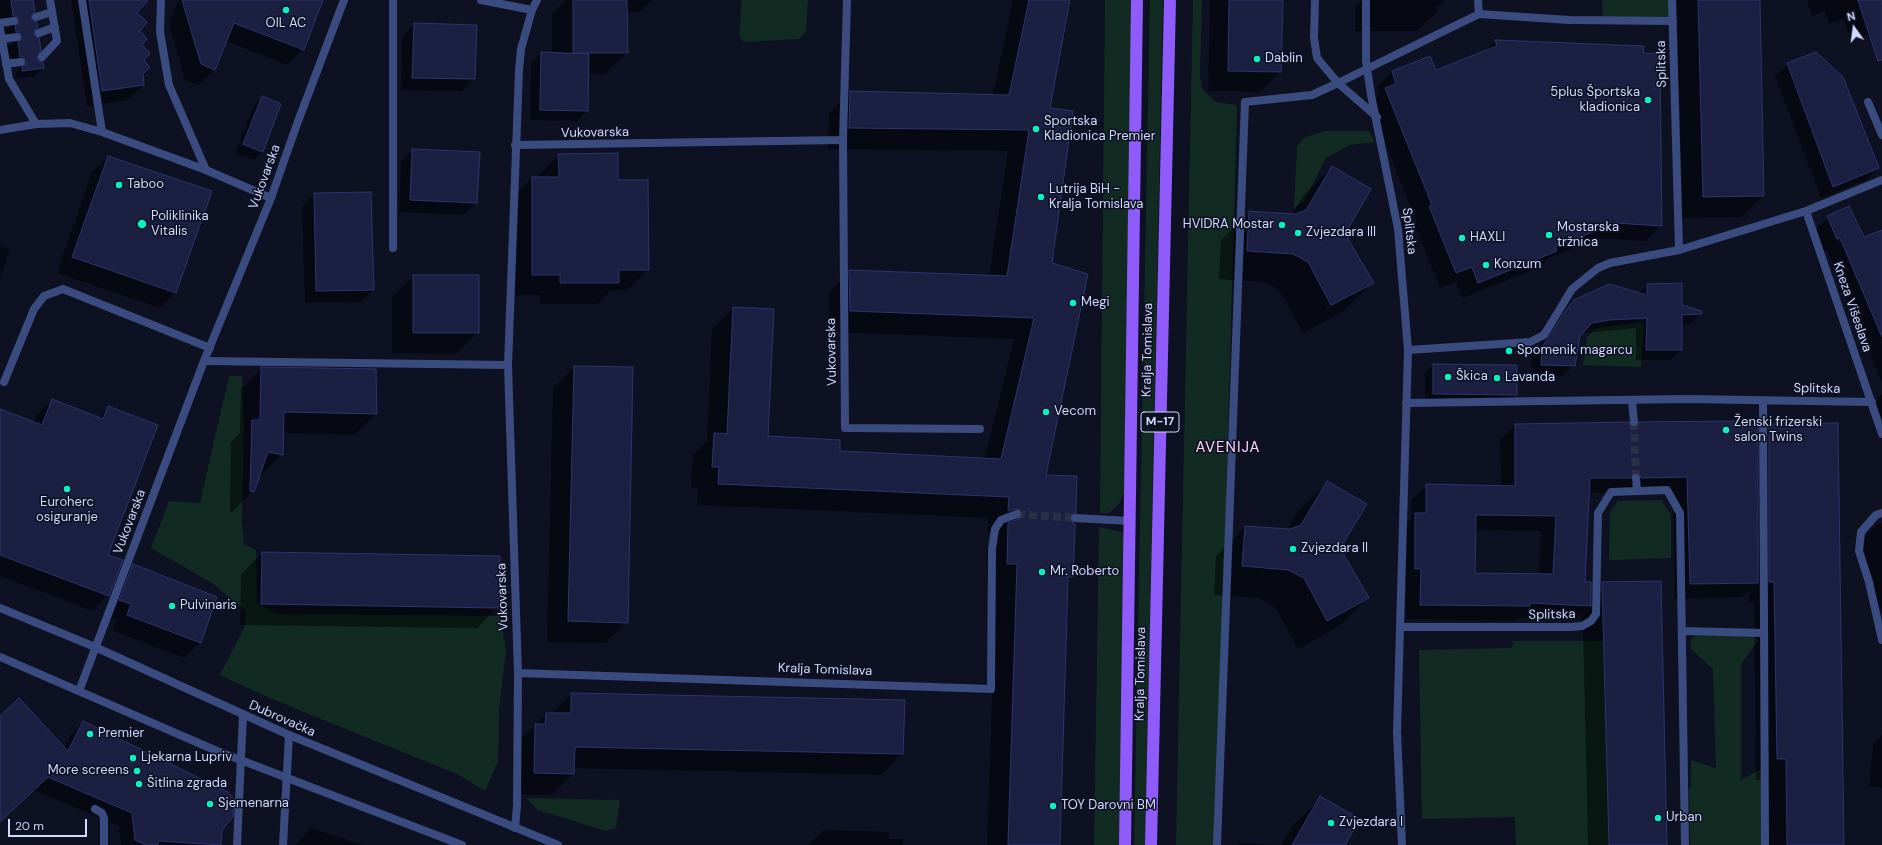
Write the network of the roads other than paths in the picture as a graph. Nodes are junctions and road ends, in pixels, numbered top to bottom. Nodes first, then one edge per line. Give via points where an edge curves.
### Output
1 (50, 0) edge
2 (82, 0) edge
3 (161, 0) edge
4 (344, 0) edge
5 (393, 0) edge
6 (481, 0) edge
7 (537, 0) edge
8 (847, 0) edge
9 (1137, 0) edge
10 (1170, 0) edge
11 (1315, 0) edge
12 (1366, 0) edge
13 (1478, 0) edge
14 (1672, 0) edge
15 (532, 10) junction
16 (52, 12) junction
17 (1479, 14) junction
18 (36, 17) dead end
19 (14, 21) dead end
20 (1673, 21) junction
21 (0, 23) edge
22 (55, 27) junction
23 (0, 29) edge
24 (39, 33) dead end
25 (17, 37) dead end
26 (2, 39) junction
27 (42, 57) dead end
28 (21, 62) dead end
29 (6, 64) junction
30 (1367, 69) junction
31 (1338, 83) junction
32 (1868, 102) dead end
33 (1377, 117) junction
34 (36, 124) junction
35 (0, 130) edge
36 (102, 132) junction
37 (1882, 135) edge
38 (843, 140) junction
39 (515, 145) junction
40 (206, 170) junction
41 (1882, 180) edge
42 (271, 198) junction
43 (1806, 211) junction
44 (394, 248) dead end
45 (1678, 250) junction
46 (210, 348) junction
47 (1408, 350) junction
48 (204, 361) junction
49 (508, 365) junction
50 (4, 382) dead end
51 (1632, 400) junction
52 (1763, 401) junction
53 (1872, 402) junction
54 (1406, 403) junction
55 (1634, 422) tunnel mouth
56 (980, 429) dead end
57 (1882, 434) edge
58 (1636, 478) tunnel mouth
59 (1637, 491) junction
60 (1882, 512) edge
61 (1017, 514) tunnel mouth
62 (1075, 518) tunnel mouth
63 (1130, 521) junction
64 (0, 608) edge
65 (1400, 627) junction
66 (1683, 631) junction
67 (1764, 633) junction
68 (1882, 640) edge
69 (95, 647) junction
70 (0, 657) edge
71 (518, 673) junction
72 (79, 691) junction
73 (243, 715) junction
74 (288, 736) junction
75 (242, 760) junction
76 (285, 777) junction
77 (95, 809) dead end
78 (515, 828) junction
79 (104, 845) edge
80 (237, 845) edge
81 (283, 845) edge
82 (462, 845) edge
83 (558, 845) edge
84 (1125, 845) edge
85 (1151, 845) edge
86 (1217, 845) edge
87 (1402, 845) edge
88 (1685, 845) edge
89 (1765, 845) edge

1 - 16 street
2 - 36 street
3 - 40 street via 160,32 169,85
4 - 42 street, Vukovarska
5 - 44 street
6 - 15 street
7 - 15 street, Vukovarska
8 - 38 street, Vukovarska
9 - 63 main road, Kralja Tomislava / M-17
10 - 85 main road, Kralja Tomislava / M-17
11 - 31 street via 1314,38 1317,58
12 - 30 street, Splitska
13 - 17 street
14 - 20 street, Splitska
15 - 39 street, Vukovarska via 518,70
16 - 18 street
16 - 22 street
17 - 20 street, Splitska via 1569,20
17 - 30 street, Splitska
19 - 21 street
20 - 45 street, Splitska
22 - 24 street
22 - 27 street via 57,41
23 - 26 street
25 - 26 street
26 - 29 street
28 - 29 street
29 - 34 street via 9,78
30 - 31 street, Splitska
30 - 33 street, Splitska
31 - 33 street
31 - 86 street via 1312,94 1245,102
32 - 37 street
33 - 47 street, Splitska via 1398,229
34 - 35 street
34 - 36 street via 70,123
36 - 40 street
38 - 39 street, Vukovarska
38 - 56 street, Vukovarska via 845,428
39 - 49 street, Vukovarska
40 - 42 street
41 - 43 street
42 - 46 street, Vukovarska
43 - 45 street
43 - 53 street, Kneza Višeslava
45 - 47 street via 1610,263 1598,268 1572,290 1544,334 1530,342
46 - 48 street, Vukovarska
46 - 50 street via 63,289 44,296 34,309
47 - 54 street, Splitska
48 - 49 street
48 - 69 street, Vukovarska
49 - 71 street, Vukovarska
51 - 52 street, Splitska
51 - 54 street, Splitska
51 - 55 street
52 - 53 street, Splitska
52 - 67 street
53 - 57 street, Kneza Višeslava
54 - 65 street, Splitska
58 - 59 street
59 - 65 street, Splitska via 1611,492 1598,513 1596,614 1591,621 1582,626 1571,627
59 - 66 street, Splitska via 1667,490 1680,513
60 - 68 street via 1861,532 1859,551
61 - 71 street, Kralja Tomislava via 1001,520 995,529 992,549 991,690
62 - 63 street
63 - 84 main road, Kralja Tomislava / M-17
64 - 69 street, Dubrovačka
65 - 87 street, Splitska via 1397,732
66 - 67 street
66 - 88 street, Splitska
67 - 89 street
69 - 72 street, Vukovarska
69 - 73 street, Dubrovačka
70 - 72 street
71 - 78 street, Vukovarska
72 - 75 street
73 - 74 street, Dubrovačka
73 - 75 street
74 - 76 street
74 - 78 street, Dubrovačka
75 - 76 street
75 - 80 street
76 - 81 street
76 - 82 street
77 - 79 street via 102,813 104,818
78 - 83 street, Dubrovačka

